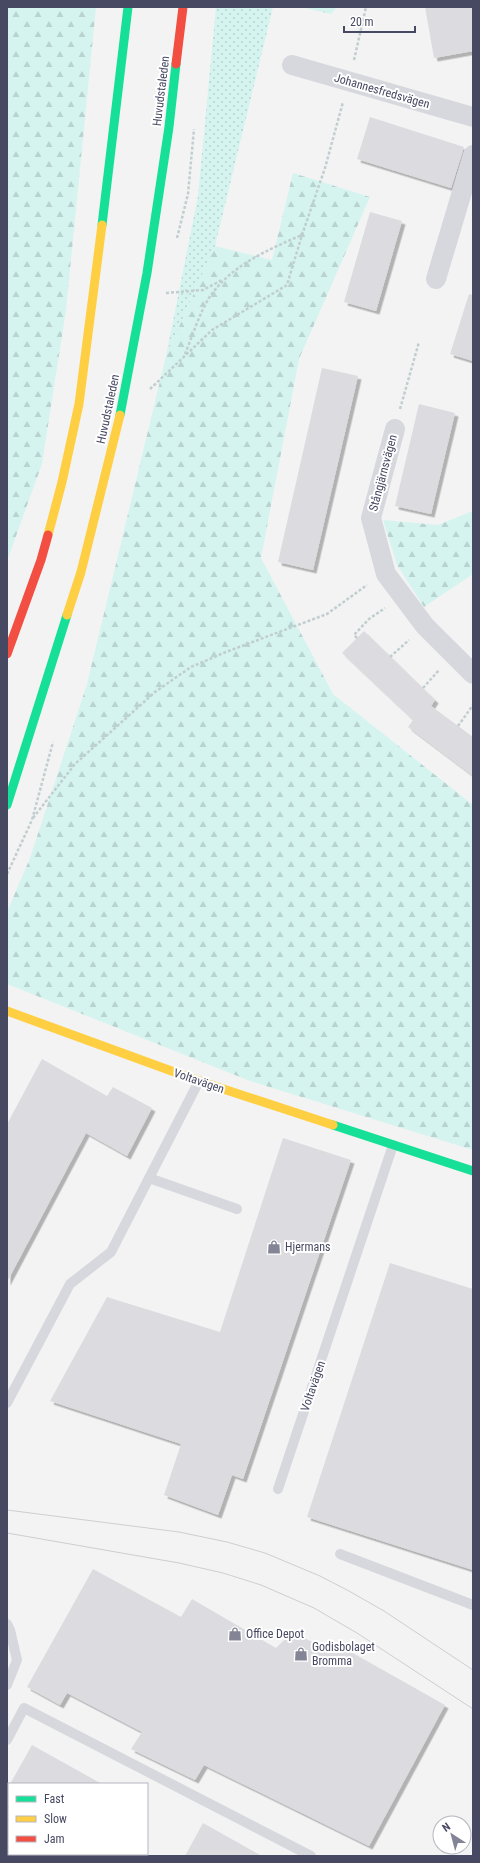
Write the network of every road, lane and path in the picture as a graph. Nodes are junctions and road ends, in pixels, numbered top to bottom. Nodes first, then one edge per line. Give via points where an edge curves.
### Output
1 (128, 7) edge
2 (183, 7) edge
3 (366, 7) edge
4 (292, 65) dead end
5 (349, 82) junction
6 (473, 117) edge
7 (473, 155) edge
8 (302, 235) junction
9 (436, 278) dead end
10 (223, 279) junction
11 (164, 293) dead end
12 (419, 342) dead end
13 (184, 356) junction
14 (148, 390) dead end
15 (395, 429) joint
16 (386, 574) junction
17 (402, 596) junction
18 (357, 638) dead end
19 (7, 654) edge
20 (473, 674) edge
21 (473, 705) edge
22 (458, 726) dead end
23 (7, 805) edge
24 (32, 820) dead end
25 (7, 1011) edge
26 (199, 1081) junction
27 (393, 1145) junction
28 (473, 1171) edge
29 (149, 1178) junction
30 (237, 1209) dead end
31 (7, 1403) edge
32 (278, 1489) dead end
33 (340, 1554) dead end
34 (473, 1605) edge
35 (7, 1624) edge
36 (7, 1685) edge
37 (7, 1740) edge
38 (311, 1856) edge

1 - 19 main road via 79,404 41,560
2 - 23 main road, Huvudstaleden via 169,127 149,258 121,410 81,572
3 - 5 path
4 - 5 street, Johannesfredsvägen
5 - 6 street, Johannesfredsvägen
5 - 8 path via 325,168
7 - 9 street
8 - 10 path via 268,249
8 - 13 path via 287,285 212,330
10 - 11 path via 203,290
10 - 13 path via 208,299
12 - 15 path
13 - 14 path
15 - 16 street, Stångjärnsvägen via 371,518
16 - 17 street, Stångjärnsvägen
16 - 24 path via 327,614 191,667 155,692 75,764
17 - 18 path via 369,619 354,635
17 - 20 street, Stångjärnsvägen via 425,626
21 - 22 path
25 - 26 main road, Voltavägen
26 - 27 main road, Voltavägen
26 - 29 lane
27 - 28 main road, Voltavägen
27 - 32 lane, Voltavägen
29 - 30 lane
29 - 31 lane via 111,1252 70,1284
33 - 34 lane
35 - 36 lane via 17,1660
37 - 38 lane via 24,1708

